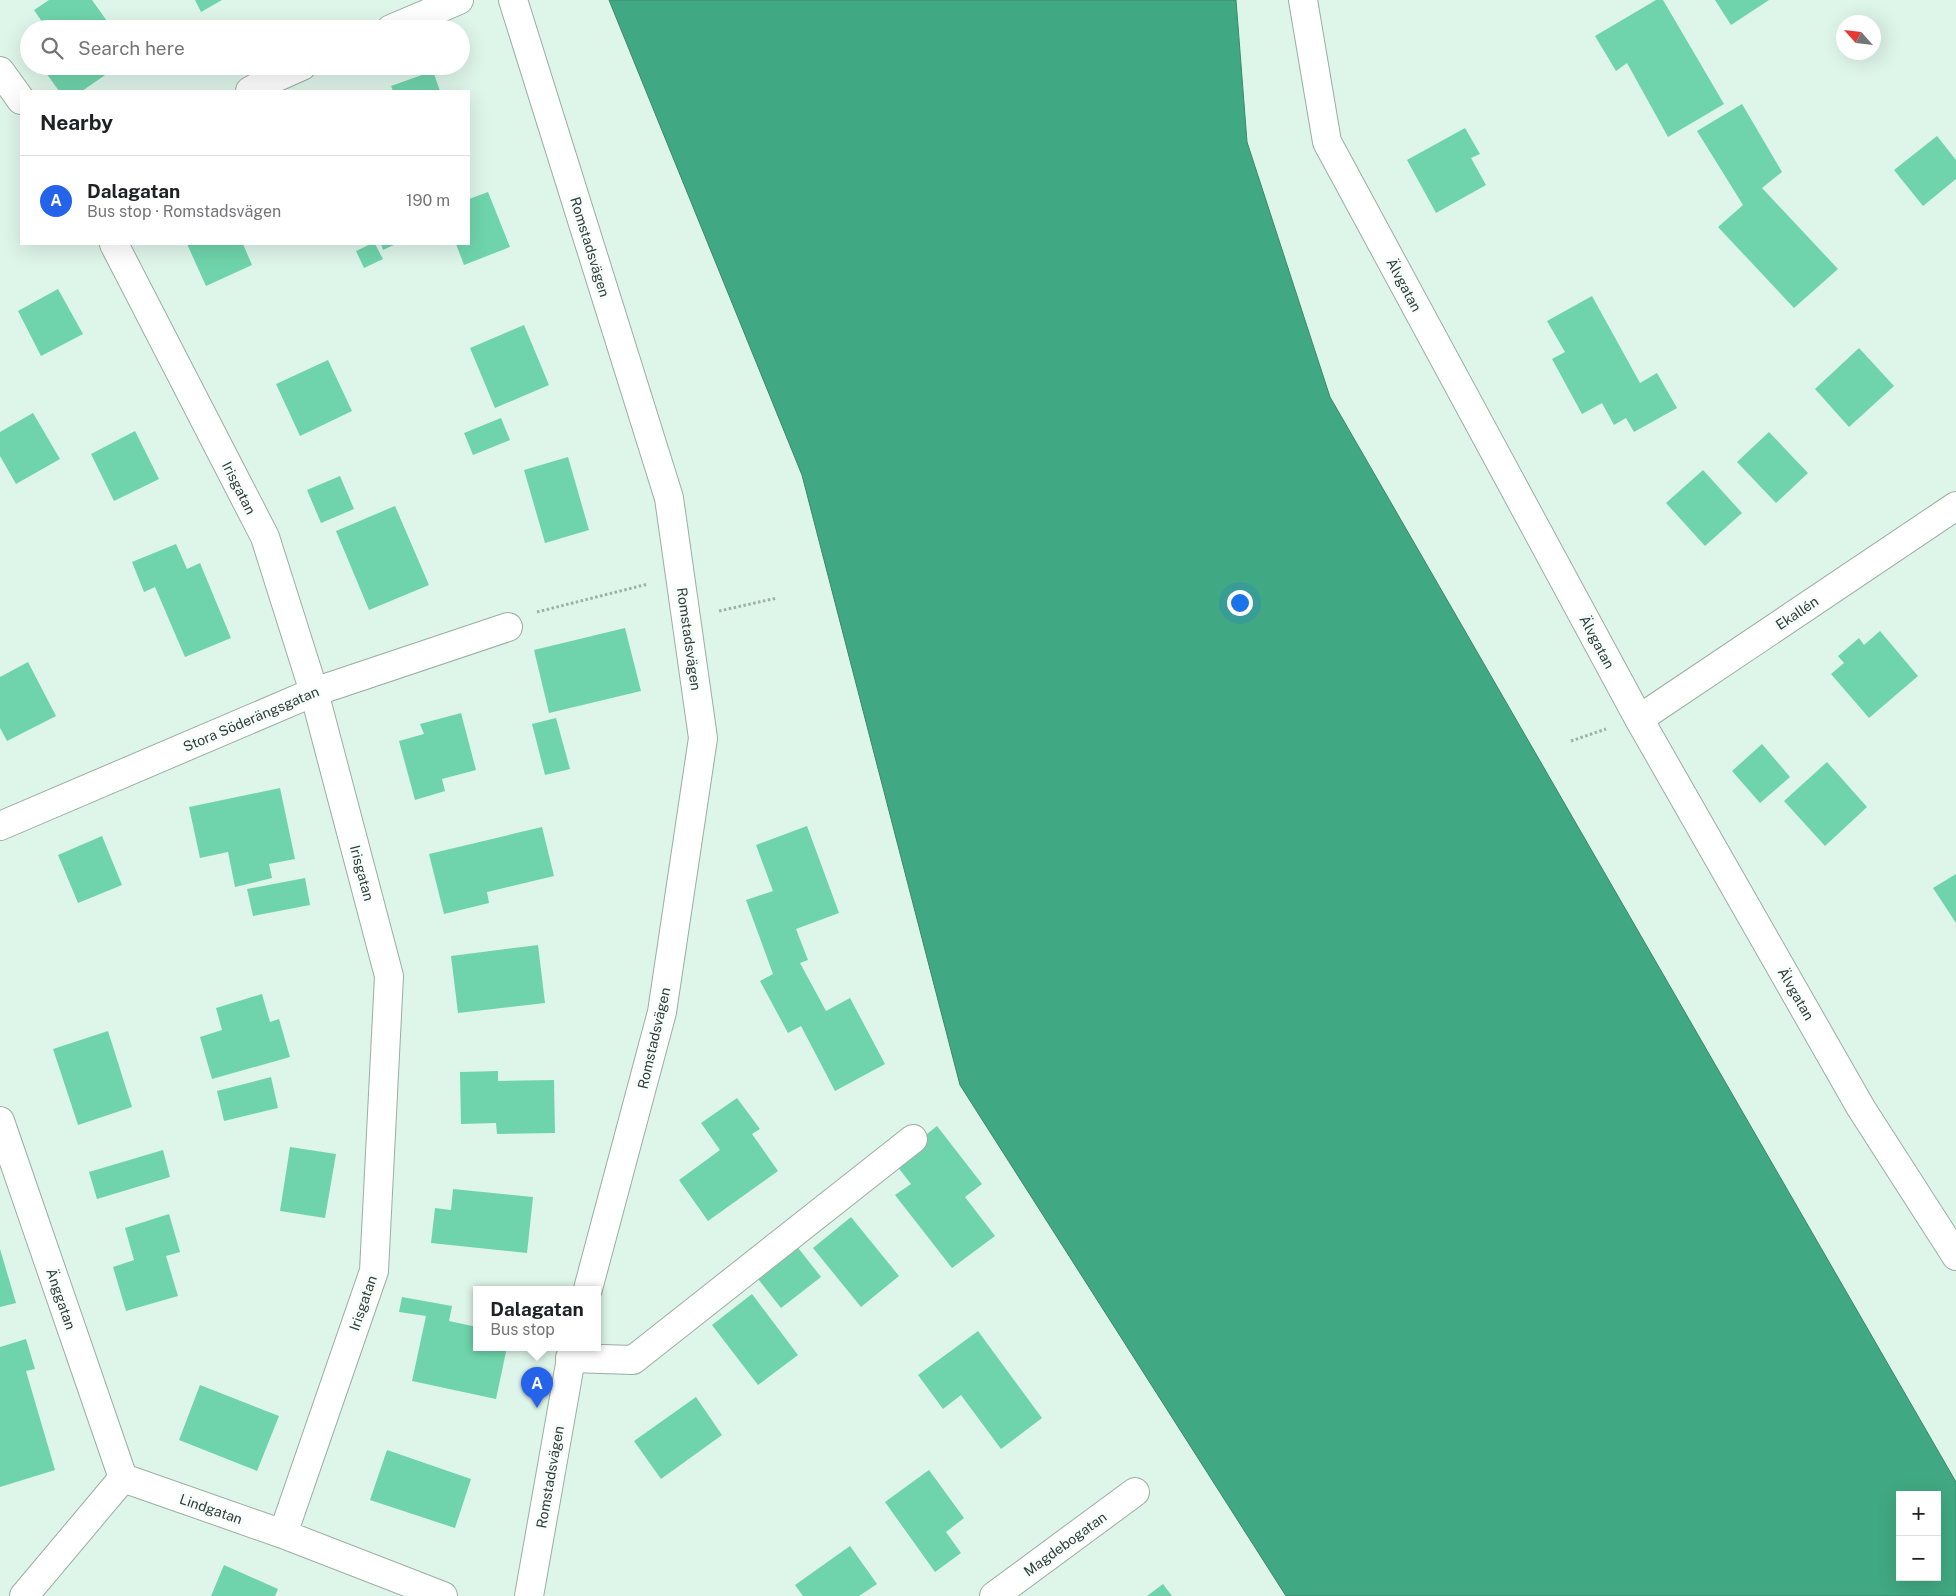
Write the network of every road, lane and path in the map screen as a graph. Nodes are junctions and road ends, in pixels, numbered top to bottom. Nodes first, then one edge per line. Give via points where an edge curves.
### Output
1 (459, 0) edge
2 (512, 0) edge
3 (1303, 0) edge
4 (412, 20) edge
5 (0, 71) edge
6 (282, 75) edge
7 (252, 90) edge
8 (20, 99) edge
9 (115, 245) edge
10 (1956, 506) edge
11 (680, 576) junction
12 (777, 598) dead end
13 (686, 619) junction
14 (508, 627) joint
15 (314, 692) junction
16 (1639, 719) junction
17 (0, 826) edge
18 (0, 1121) edge
19 (913, 1139) dead end
20 (1956, 1256) edge
21 (589, 1286) edge
22 (572, 1352) edge
23 (123, 1478) junction
24 (1135, 1492) dead end
25 (282, 1534) junction
26 (24, 1596) edge
27 (443, 1596) edge
28 (529, 1596) edge
29 (994, 1596) edge

1 - 4 street
2 - 11 street, Romstadsvägen via 669,498
3 - 16 street, Älvgatan via 1327,142
5 - 8 street
6 - 7 street
9 - 15 street, Irisgatan via 265,538
10 - 16 street, Ekallén
11 - 13 street, Romstadsvägen
11 - 14 path via 531,613
12 - 13 path
13 - 21 street, Romstadsvägen via 702,747 662,1012
14 - 15 street, Stora Söderängsgatan
15 - 17 street, Stora Söderängsgatan
15 - 25 street, Irisgatan via 389,976 374,1271
16 - 20 street, Älvgatan via 1860,1108
18 - 23 street, Änggatan
19 - 22 street, Romstadsvägen via 633,1360
22 - 28 street, Romstadsvägen
23 - 25 street, Lindgatan
23 - 26 street
24 - 29 street, Magdebogatan
25 - 27 street, Lindgatan

